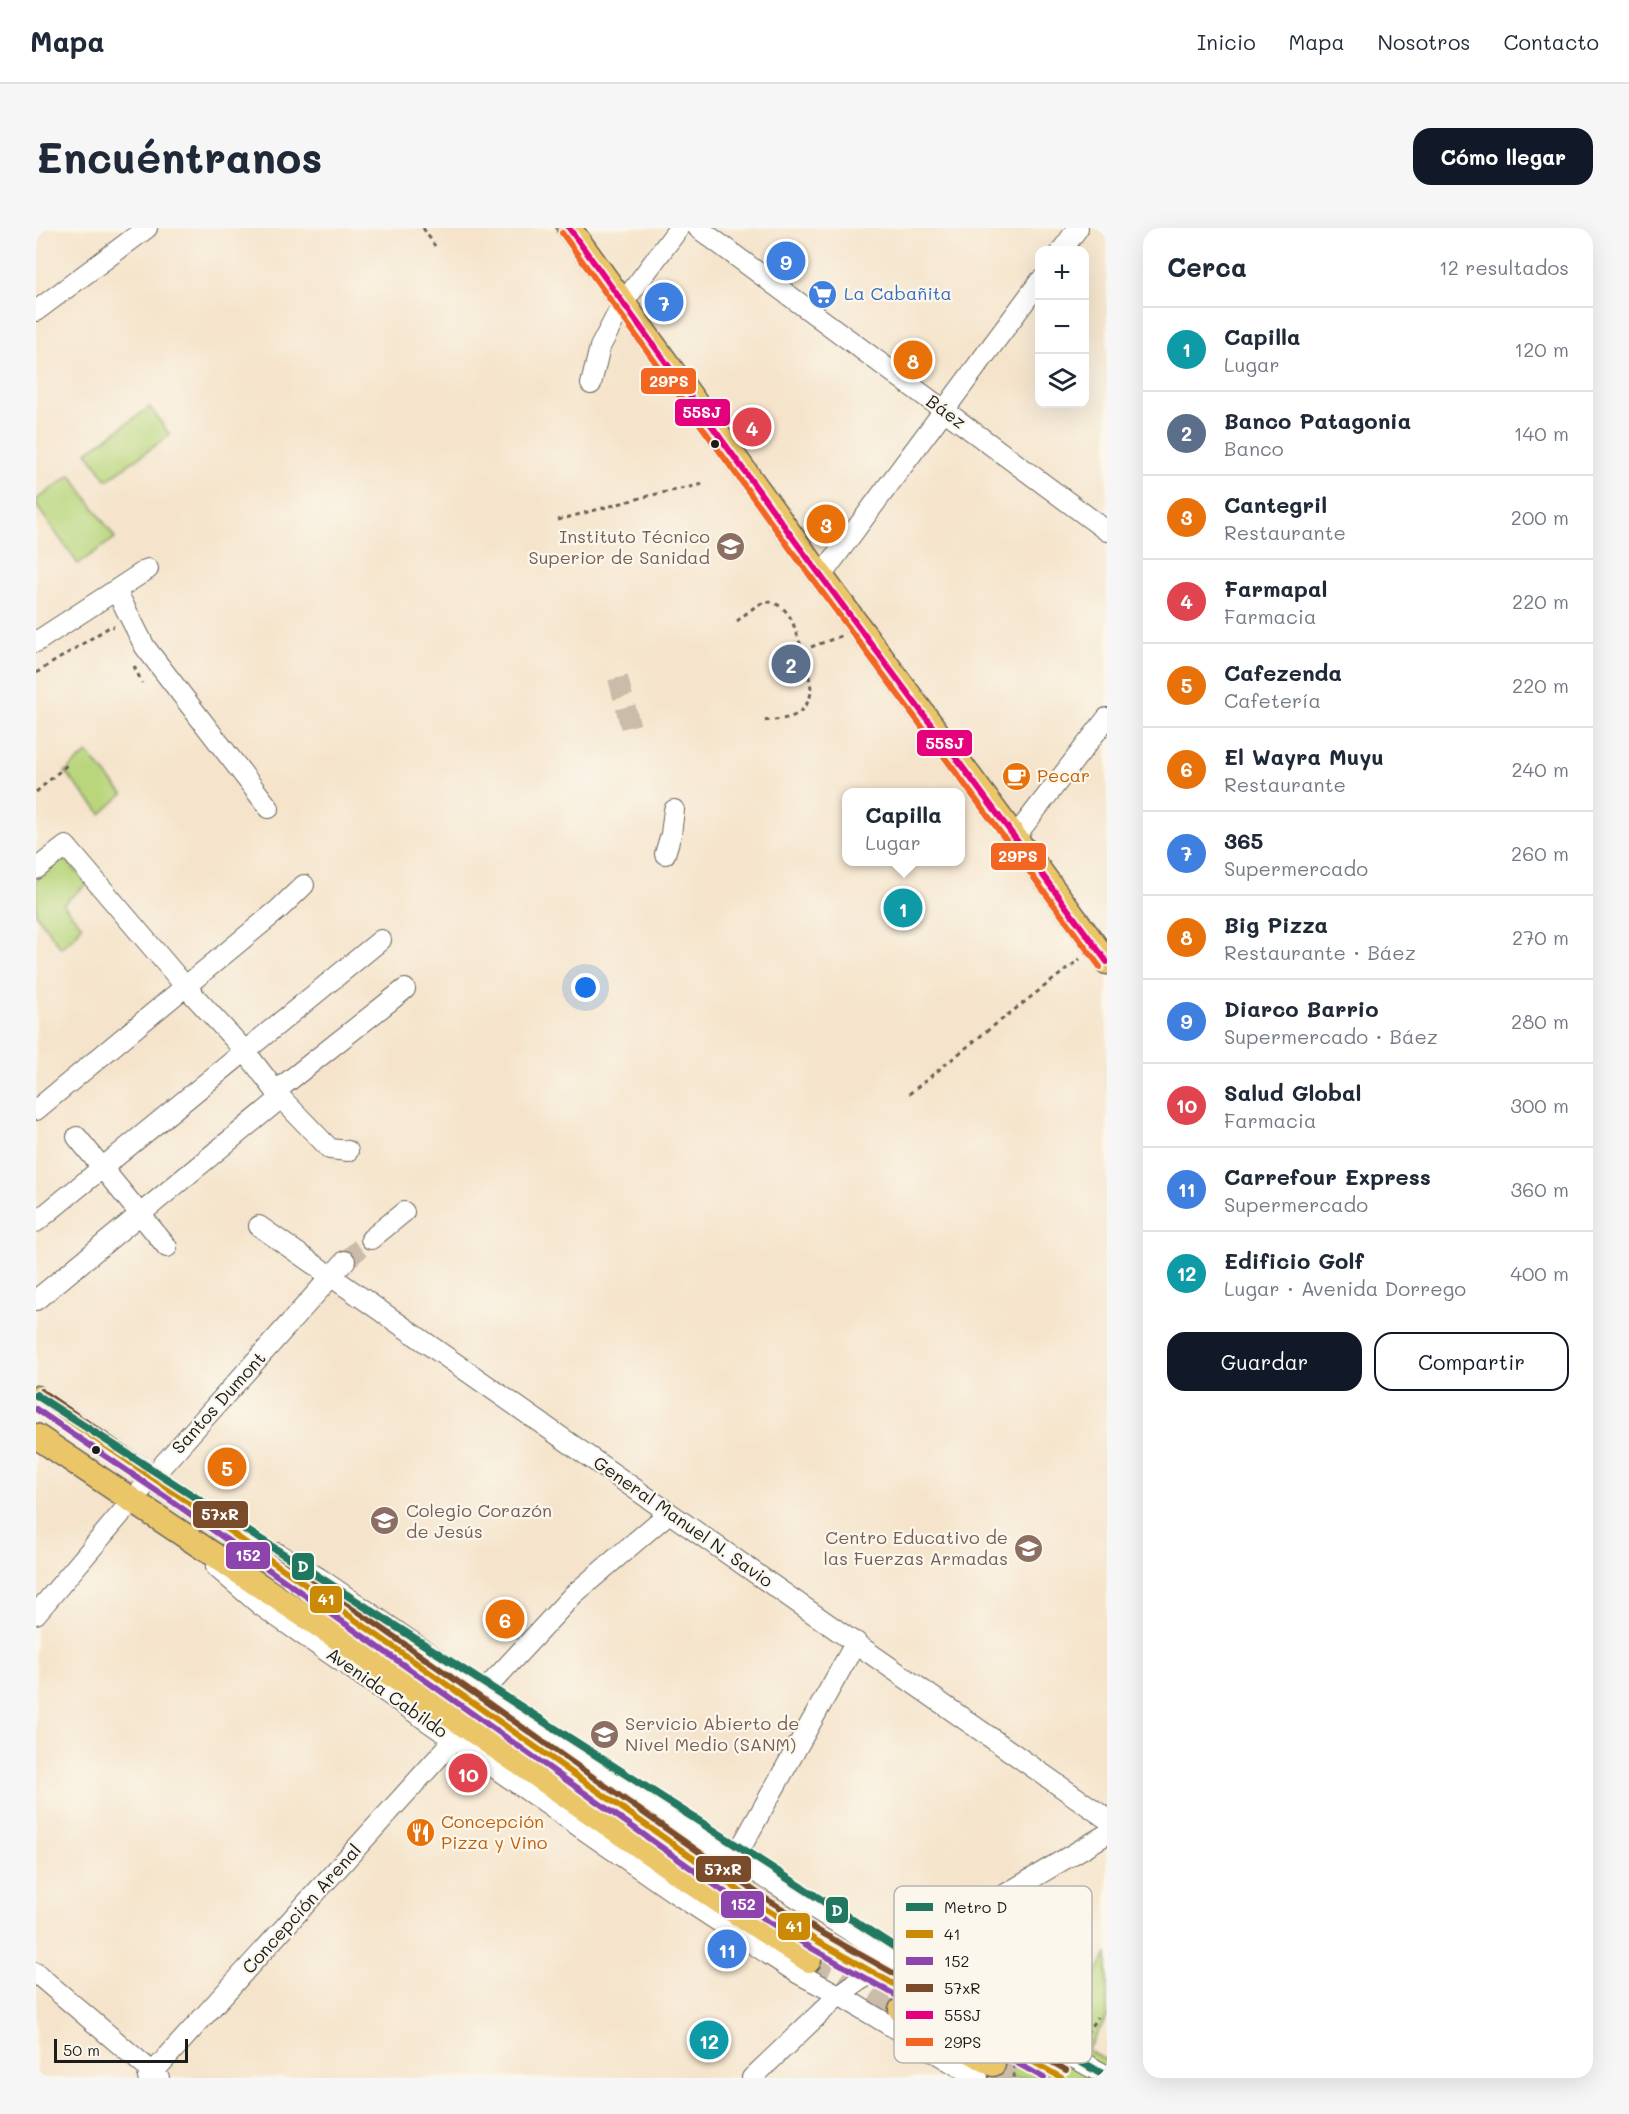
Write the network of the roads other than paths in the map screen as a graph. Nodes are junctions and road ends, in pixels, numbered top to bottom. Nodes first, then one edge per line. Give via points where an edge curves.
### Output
1 (147, 228) edge
2 (569, 228) edge
3 (679, 228) edge
4 (698, 228) edge
5 (1078, 228) edge
6 (1065, 246) edge
7 (1035, 288) edge
8 (623, 303) junction
9 (36, 311) edge
10 (591, 384) dead end
11 (945, 411) junction
12 (1107, 531) edge
13 (148, 569) dead end
14 (821, 576) junction
15 (116, 590) junction
16 (36, 642) edge
17 (1107, 718) edge
18 (269, 808) dead end
19 (674, 810) dead end
20 (1014, 838) junction
21 (665, 854) dead end
22 (36, 869) edge
23 (304, 885) dead end
24 (381, 940) dead end
25 (1101, 954) edge
26 (185, 986) junction
27 (405, 989) dead end
28 (245, 1051) junction
29 (278, 1095) junction
30 (36, 1110) edge
31 (77, 1137) dead end
32 (348, 1151) dead end
33 (102, 1168) junction
34 (404, 1212) dead end
35 (140, 1214) junction
36 (36, 1222) edge
37 (259, 1226) dead end
38 (371, 1239) tunnel mouth
39 (167, 1247) dead end
40 (339, 1268) junction
41 (36, 1300) edge
42 (36, 1398) edge
43 (36, 1436) edge
44 (153, 1477) junction
45 (178, 1494) junction
46 (133, 1500) junction
47 (669, 1513) junction
48 (155, 1515) junction
49 (36, 1614) edge
50 (856, 1642) junction
51 (484, 1691) junction
52 (455, 1739) junction
53 (1107, 1819) edge
54 (1107, 1834) edge
55 (735, 1858) junction
56 (1019, 1886) edge
57 (894, 1958) edge
58 (894, 1960) edge
59 (36, 1973) edge
60 (839, 1995) junction
61 (894, 2021) edge
62 (1084, 2063) edge
63 (153, 2076) edge
64 (1107, 2076) edge
65 (752, 2078) edge

1 - 9 street
2 - 8 main road
3 - 8 street
4 - 11 street, Báez
5 - 6 street
7 - 11 street
8 - 10 street via 600,347
8 - 14 main road
11 - 12 street, Báez
11 - 14 street
13 - 15 street
14 - 20 main road
15 - 16 street
15 - 18 street via 145,647
17 - 20 street
19 - 21 street
20 - 25 main road
22 - 26 street via 66,846
23 - 26 street
24 - 28 street
26 - 28 street
26 - 30 street
27 - 29 street
28 - 29 street
28 - 33 street
29 - 32 street via 330,1149
29 - 35 street
31 - 33 street
33 - 35 street
33 - 36 street
34 - 38 street
35 - 39 street
35 - 41 street
37 - 40 street, General Manuel N. Savio
40 - 44 street, Santos Dumont
40 - 47 street, General Manuel N. Savio
42 - 44 main road
43 - 46 main road, Avenida Cabildo
44 - 45 main road
44 - 46 street, Santos Dumont
45 - 48 main road via 758,1904 813,1950 725,1905
45 - 51 street via 320,1578
46 - 48 main road, Avenida Cabildo
46 - 49 street, Santos Dumont
47 - 50 street, General Manuel N. Savio
47 - 51 street via 573,1595
48 - 52 street, Avenida Cabildo via 260,1605
50 - 53 street, General Manuel N. Savio
50 - 55 street
51 - 55 street
52 - 60 street, Avenida Cabildo via 675,1893 799,1974
52 - 63 street, Concepción Arenal
54 - 56 street
55 - 57 street
58 - 60 street
59 - 63 street
60 - 61 street, Avenida Cabildo
60 - 65 street
62 - 64 street

